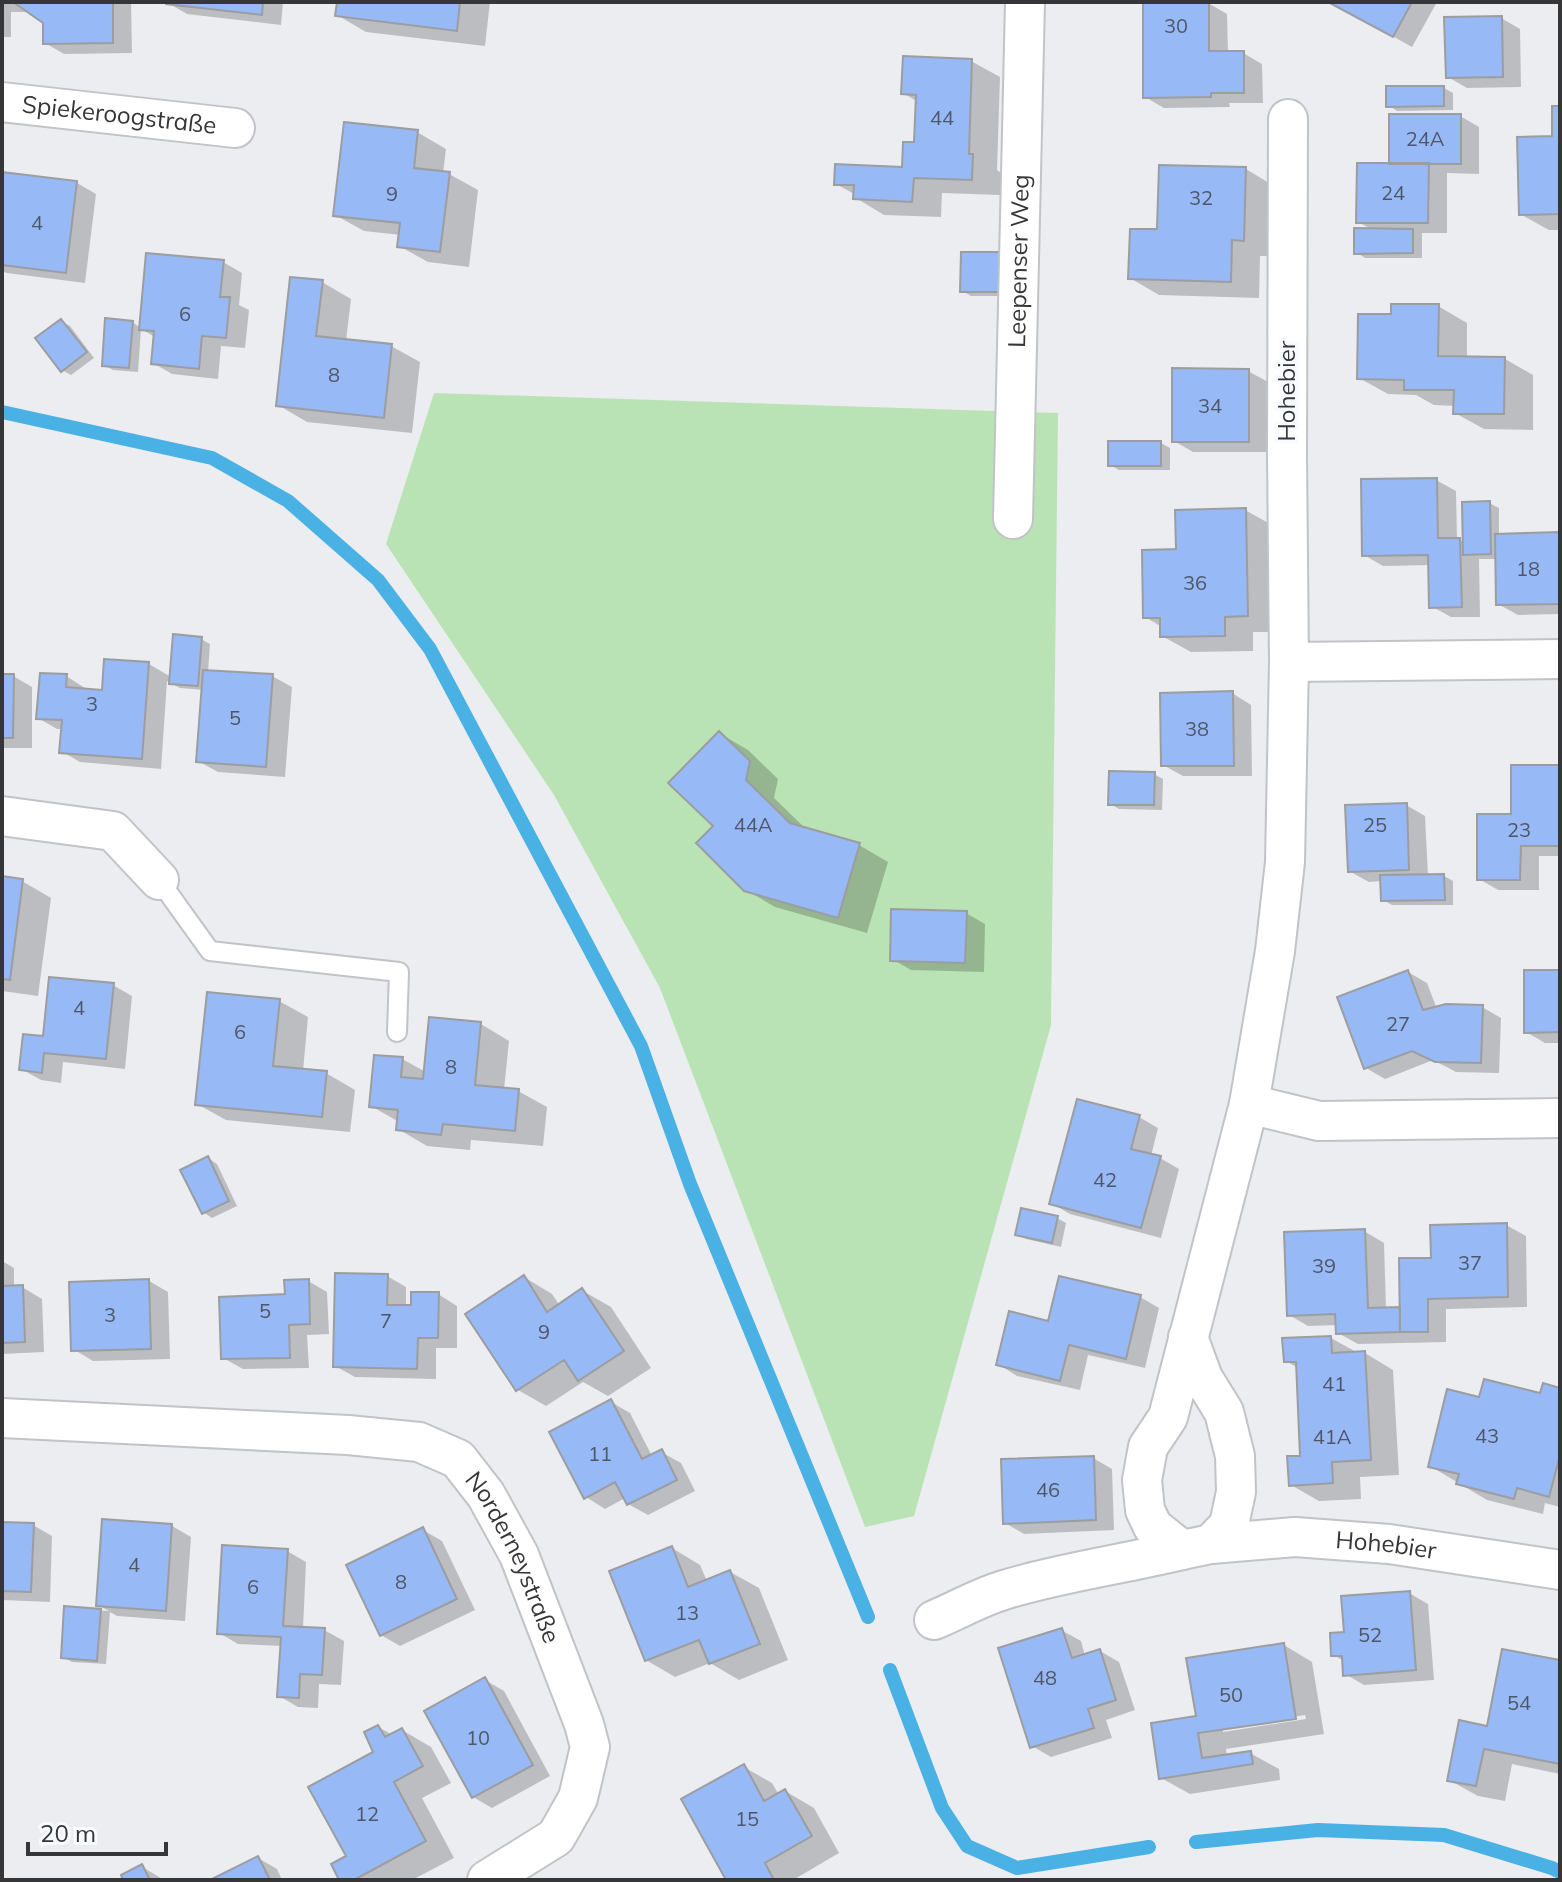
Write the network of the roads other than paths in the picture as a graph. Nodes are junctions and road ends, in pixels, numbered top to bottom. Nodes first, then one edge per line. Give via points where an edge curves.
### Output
1 (1025, 2) edge
2 (2, 102) edge
3 (1288, 119) dead end
4 (235, 128) dead end
5 (1013, 519) dead end
6 (1560, 659) edge
7 (1289, 662) junction
8 (2, 816) edge
9 (159, 880) joint
10 (397, 1032) dead end
11 (1249, 1104) junction
12 (1560, 1118) edge
13 (1188, 1337) junction
14 (2, 1418) edge
15 (1196, 1547) junction
16 (1560, 1570) edge
17 (934, 1620) dead end
18 (487, 1880) edge

1 - 5 street, Leepenser Weg
2 - 4 street, Spiekeroogstraße
3 - 7 street, Hohebier
6 - 7 street
7 - 11 street, Hohebier via 1285,862
8 - 9 street via 113,831
9 - 10 lane via 210,951 399,972
11 - 12 street via 1319,1121
11 - 13 street, Hohebier
13 - 15 street via 1203,1378 1224,1412 1235,1456 1236,1492 1229,1525
13 - 15 street, Hohebier via 1168,1417 1148,1447 1142,1480 1153,1527
14 - 18 street, Norderneystraße via 348,1435 419,1442 458,1459 486,1495 519,1555 590,1747 578,1798 556,1837
15 - 16 street, Hohebier via 1295,1537 1389,1544
15 - 17 street, Hohebier via 1005,1590

